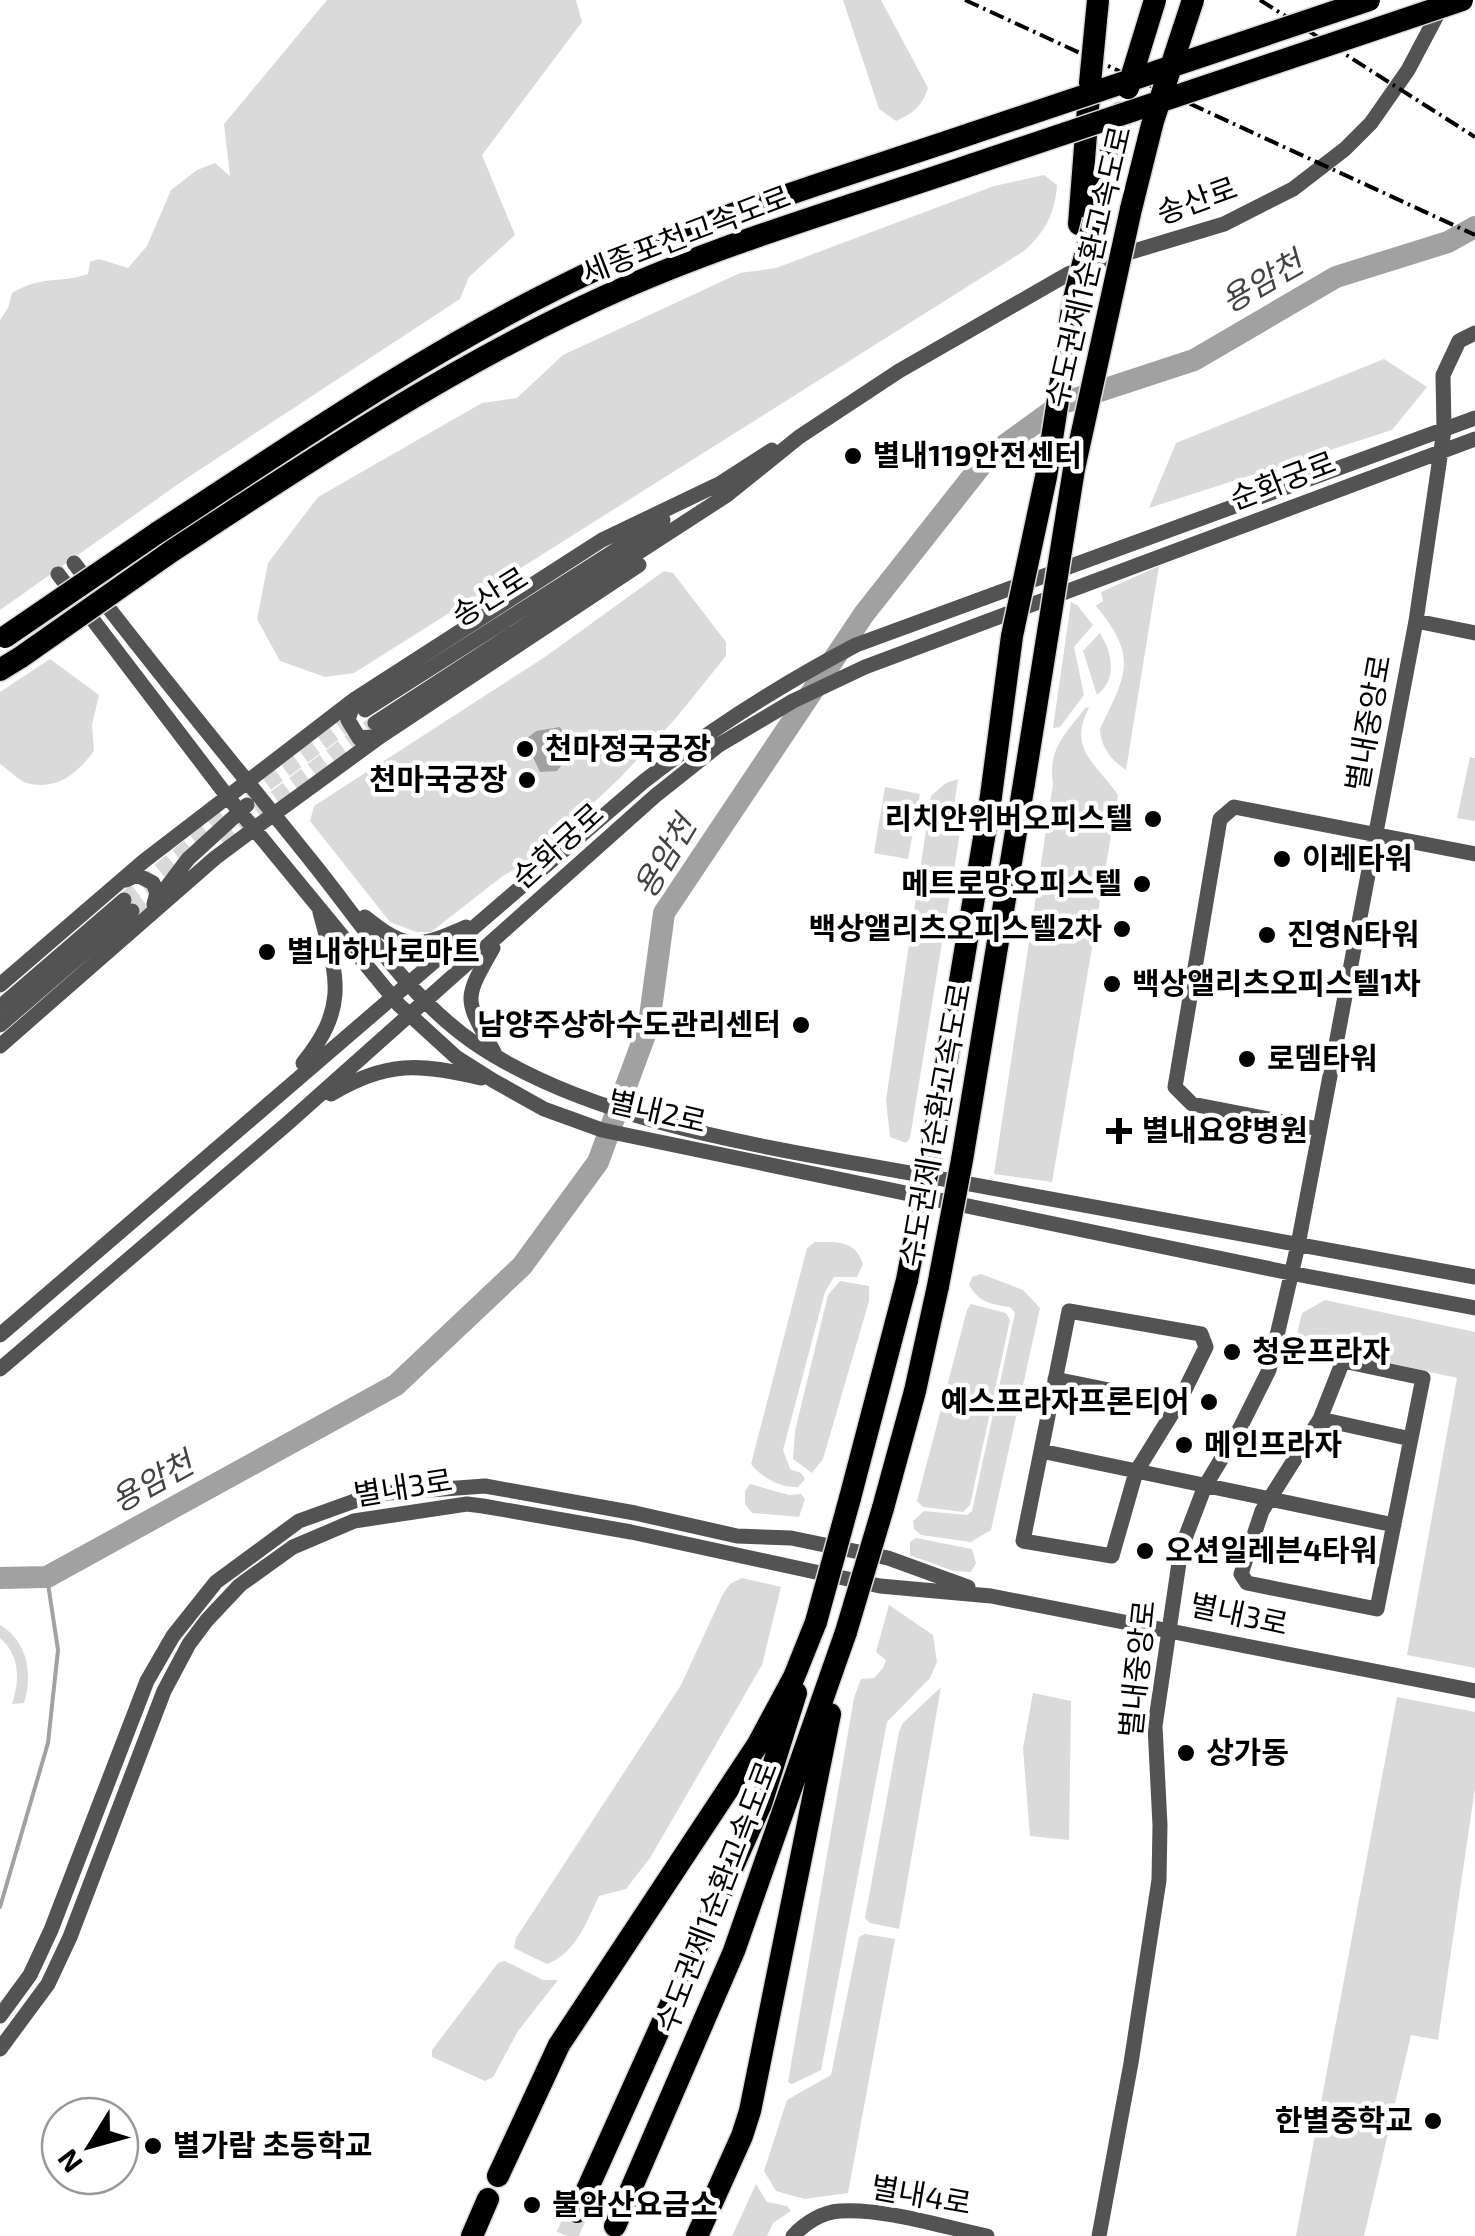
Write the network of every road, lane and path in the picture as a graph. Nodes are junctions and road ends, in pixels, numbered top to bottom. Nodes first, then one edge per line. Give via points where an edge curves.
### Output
1 (1098, 0) edge
2 (1154, 0) edge
3 (1193, 0) edge
4 (1368, 0) edge
5 (1444, 0) edge
6 (1459, 0) edge
7 (1475, 11) edge
8 (1086, 222) junction
9 (1475, 333) edge
10 (1475, 418) edge
11 (1444, 430) junction
12 (1475, 439) edge
13 (1441, 451) junction
14 (724, 489) junction
15 (165, 542) junction
16 (74, 563) tunnel mouth
17 (58, 574) tunnel mouth
18 (1416, 621) junction
19 (1475, 633) edge
20 (2, 638) edge
21 (0, 670) edge
22 (369, 717) junction
23 (246, 781) junction
24 (228, 796) junction
25 (258, 796) junction
26 (240, 811) junction
27 (274, 814) junction
28 (254, 829) junction
29 (1376, 835) junction
30 (1475, 854) edge
31 (120, 882) junction
32 (341, 897) junction
33 (139, 908) junction
34 (319, 908) junction
35 (484, 920) junction
36 (501, 934) junction
37 (409, 983) junction
38 (0, 985) edge
39 (392, 997) junction
40 (426, 1000) junction
41 (0, 1007) edge
42 (409, 1015) junction
43 (0, 1026) edge
44 (0, 1046) edge
45 (496, 1056) junction
46 (494, 1081) junction
47 (278, 1094) junction
48 (298, 1114) junction
49 (1319, 1129) junction
50 (1298, 1244) junction
51 (1290, 1273) junction
52 (1475, 1277) edge
53 (1475, 1308) edge
54 (0, 1335) edge
55 (0, 1369) edge
56 (1055, 1380) junction
57 (1178, 1404) junction
58 (1320, 1419) junction
59 (1411, 1439) junction
60 (1041, 1451) junction
61 (1136, 1472) junction
62 (1205, 1486) junction
63 (1269, 1498) junction
64 (1394, 1525) junction
65 (990, 1596) junction
66 (816, 1622) junction
67 (1167, 1629) junction
68 (846, 1632) junction
69 (1475, 1691) edge
70 (0, 2016) edge
71 (0, 2049) edge
72 (498, 2176) dead end
73 (488, 2199) dead end
74 (577, 2212) tunnel mouth
75 (615, 2226) dead end
76 (472, 2236) edge
77 (698, 2236) edge
78 (793, 2236) edge
79 (987, 2236) edge
80 (1099, 2236) edge

1 - 8 highway, bridge
2 - 8 highway, 수도권제1순환고속도로, bridge
3 - 68 highway, 수도권제1순환고속도로, bridge via 1153,121 1074,469 938,1286
4 - 15 highway, 세종포천고속도로, bridge via 750,209 611,263 436,353
5 - 14 street, 송산로 via 1408,70 1371,122 1294,190 1224,224 1068,274 899,371
6 - 7 street
6 - 15 highway, 세종포천고속도로, bridge via 660,273 391,408
8 - 66 highway, 수도권제1순환고속도로, bridge via 1046,477 1012,636 932,1154 906,1280
9 - 11 street, 별내중앙로 via 1460,341 1443,375
10 - 11 street, 순화궁로
11 - 13 street, 별내중앙로
11 - 35 street, 순화궁로 via 856,646 708,731
12 - 13 street, 순화궁로
13 - 18 street, 별내중앙로
13 - 36 street, 순화궁로 via 865,666 792,701 719,745
14 - 22 street via 601,592
14 - 22 street via 602,540
15 - 20 highway, 세종포천고속도로, bridge
15 - 21 highway, 세종포천고속도로, bridge
16 - 23 street, 별내2로
17 - 24 street, 별내2로
18 - 19 street, 별내중앙로
18 - 29 street, 별내중앙로
22 - 23 street
22 - 27 street
23 - 24 street
23 - 25 street, 별내2로
24 - 26 street, 별내2로
24 - 31 street
25 - 26 street
25 - 27 street, 별내2로
26 - 28 street, 별내2로
26 - 33 street
27 - 28 street
27 - 32 street, 별내2로
28 - 33 street
28 - 34 street, 별내2로
29 - 30 street
29 - 49 street, 별내중앙로
29 - 49 street, 별내중앙로 via 1234,807 1220,819 1175,1087 1192,1104
31 - 33 street via 137,875 157,893
31 - 38 street
32 - 35 street via 391,938 412,944
32 - 37 street, 별내2로
33 - 41 street
33 - 43 street
33 - 44 street
34 - 39 street, 별내2로
34 - 47 street via 336,983 333,1015
35 - 37 street, 순화궁로
36 - 40 street, 순화궁로
36 - 45 street via 470,987 470,1009
37 - 39 street, 순화궁로
37 - 40 street, 별내2로
39 - 42 street, 별내2로
39 - 47 street, 순화궁로
40 - 42 street, 순화궁로
40 - 45 street, 별내2로
42 - 46 street, 별내2로
42 - 48 street, 순화궁로
45 - 50 street, 별내2로 via 609,1106 692,1130
46 - 48 street via 413,1065 382,1070
46 - 51 street, 별내2로 via 602,1130
47 - 54 street, 순화궁로
48 - 55 street, 순화궁로
49 - 50 street, 별내중앙로
50 - 51 street, 별내중앙로
50 - 52 street, 별내2로
51 - 53 street, 별내2로
51 - 62 street, 별내중앙로 via 1269,1370
56 - 57 street
56 - 57 street via 1068,1311 1201,1334 1206,1347
56 - 60 street
57 - 61 street
58 - 59 street
58 - 59 street via 1343,1361 1423,1378
58 - 63 street
59 - 64 street
60 - 61 street
60 - 61 street via 1023,1541 1112,1556
61 - 62 street
62 - 63 street
62 - 67 street, 별내중앙로 via 1181,1550
63 - 64 street
63 - 64 street via 1241,1574 1246,1583 1377,1608
65 - 67 street, 별내3로
65 - 70 street, 별내3로 via 868,1554 791,1538 737,1536 486,1486 374,1494 298,1522 216,1582 173,1636 147,1682 52,1930
65 - 71 street, 별내3로 via 880,1586 467,1504 354,1521 293,1546 240,1584 189,1644 164,1691 70,1937 48,1984
66 - 72 highway via 758,1744 560,2045
66 - 74 highway, 수도권제1순환고속도로 via 761,1804
67 - 69 street, 별내3로
67 - 80 street, 별내중앙로 via 1155,1726 1159,1880
68 - 75 highway, 수도권제1순환고속도로 via 734,1952
68 - 77 highway via 750,2111
73 - 76 highway
78 - 79 street, 별내4로 via 819,2216 839,2211

